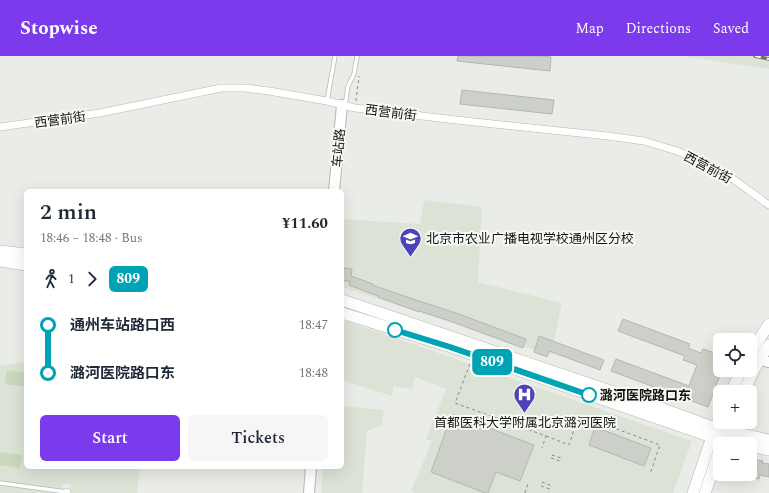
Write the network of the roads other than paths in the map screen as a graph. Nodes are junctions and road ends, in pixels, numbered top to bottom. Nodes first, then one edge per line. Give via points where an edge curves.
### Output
1 (335, 56) edge
2 (357, 56) edge
3 (327, 101) junction
4 (344, 105) junction
5 (0, 127) edge
6 (334, 189) edge
7 (769, 205) edge
8 (0, 251) edge
9 (24, 254) edge
10 (0, 261) edge
11 (24, 265) edge
12 (344, 301) edge
13 (344, 314) edge
14 (769, 324) edge
15 (769, 345) edge
16 (759, 359) edge
17 (746, 385) edge
18 (721, 436) edge
19 (769, 440) edge
20 (757, 447) edge
21 (769, 450) edge
22 (311, 469) edge
23 (0, 483) edge
24 (67, 492) edge
25 (309, 493) edge
26 (693, 493) edge
27 (705, 493) edge

1 - 3 lane
2 - 4 lane
3 - 4 street, 西营前街
3 - 5 street, 西营前街 via 268,90 221,88 100,113
4 - 6 street, 车站路
4 - 7 street, 西营前街 via 644,141 704,162
8 - 9 main road
10 - 11 main road
12 - 18 main road via 649,404
13 - 18 main road
14 - 16 main road
15 - 16 main road
16 - 17 main road
18 - 19 main road
18 - 26 main road
18 - 27 main road
20 - 21 main road
22 - 25 street
23 - 24 lane

